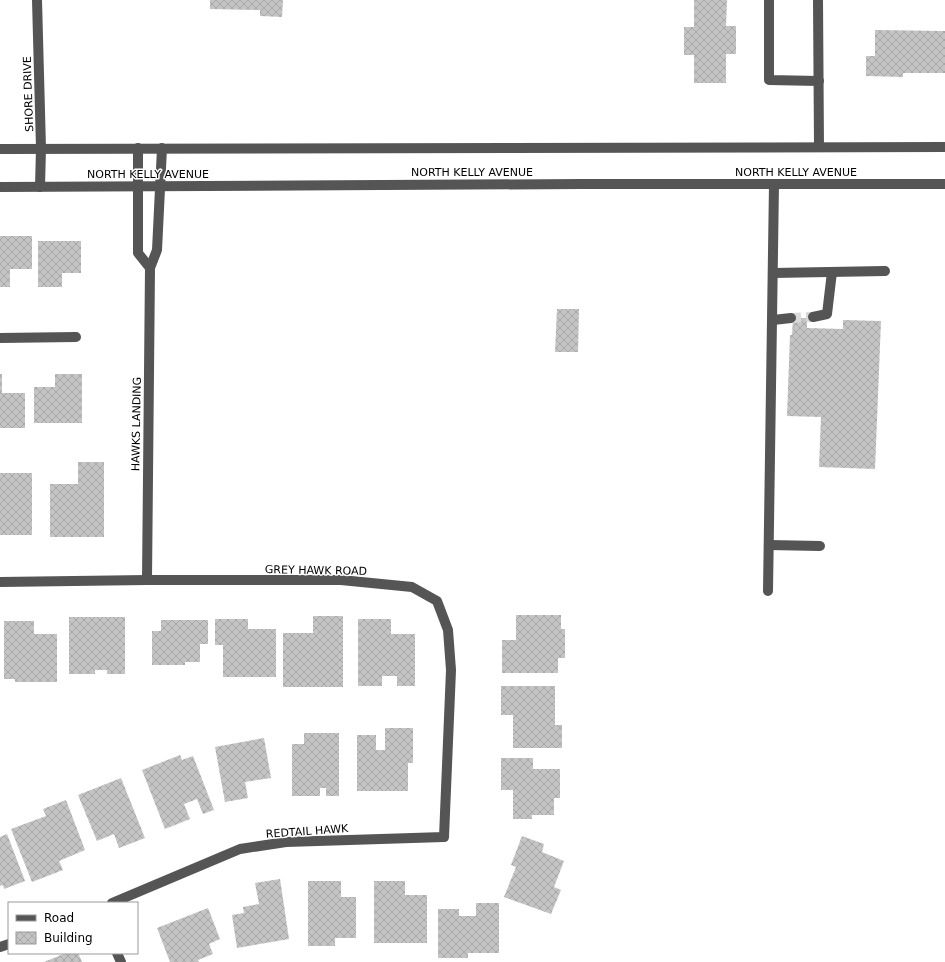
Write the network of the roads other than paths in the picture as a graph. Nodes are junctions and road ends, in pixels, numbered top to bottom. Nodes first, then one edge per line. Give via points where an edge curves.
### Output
1 (37, 0) edge
2 (769, 0) edge
3 (818, 0) edge
4 (819, 81) junction
5 (819, 146) junction
6 (945, 147) edge
7 (41, 148) junction
8 (138, 148) junction
9 (162, 148) junction
10 (0, 149) edge
11 (774, 184) junction
12 (945, 184) edge
13 (137, 186) junction
14 (161, 186) junction
15 (0, 187) edge
16 (40, 187) junction
17 (150, 268) junction
18 (885, 271) dead end
19 (832, 272) junction
20 (773, 273) junction
21 (813, 317) tunnel mouth
22 (791, 318) tunnel mouth
23 (773, 320) junction
24 (76, 337) dead end
25 (0, 338) edge
26 (769, 545) junction
27 (820, 546) dead end
28 (147, 580) junction
29 (0, 582) edge
30 (768, 591) dead end
31 (444, 837) joint
32 (114, 902) edge

1 - 7 street, SHORE DRIVE
2 - 4 street via 770,80
3 - 4 street
4 - 5 street
5 - 6 street
5 - 9 street
7 - 8 street
7 - 10 street
7 - 16 street, SHORE DRIVE
8 - 9 street
8 - 13 street
9 - 14 street, HAWKS LANDING
11 - 12 street, NORTH KELLY AVENUE
11 - 14 street, NORTH KELLY AVENUE
11 - 20 street
13 - 14 street, NORTH KELLY AVENUE
13 - 16 street, NORTH KELLY AVENUE
13 - 17 street via 138,253
14 - 17 street, HAWKS LANDING via 157,250
15 - 16 street, NORTH KELLY AVENUE
17 - 28 street, HAWKS LANDING
18 - 19 street
19 - 20 street
19 - 21 street via 827,314
20 - 23 street
22 - 23 street
23 - 26 street
24 - 25 street
26 - 27 street
26 - 30 street
28 - 29 street, GREY HAWK ROAD
28 - 31 street, GREY HAWK ROAD via 341,580 412,587 437,601 448,630 451,670
31 - 32 street, REDTAIL HAWK via 286,842 240,849

